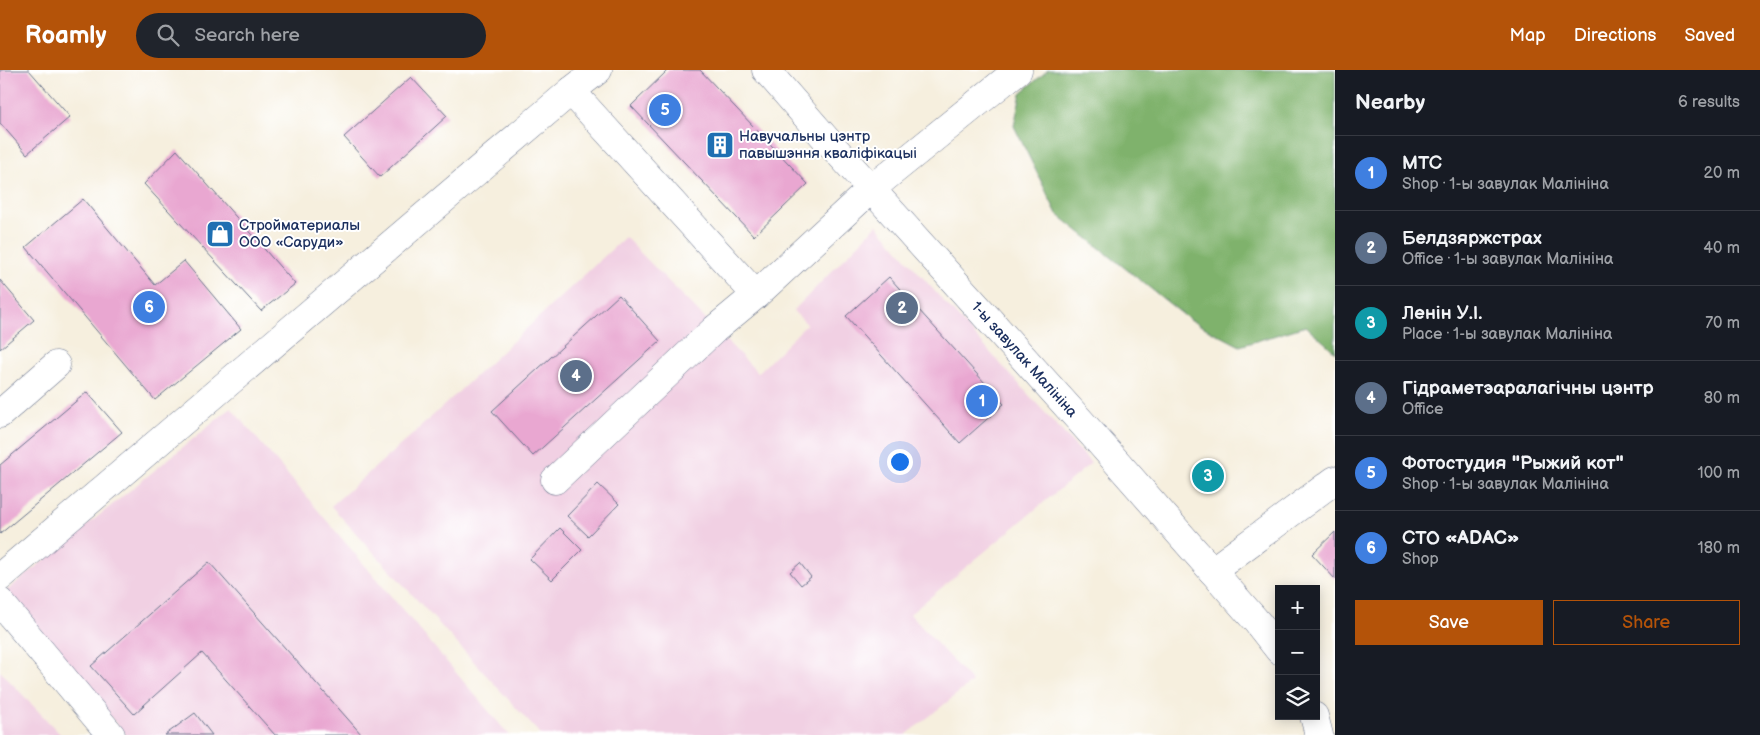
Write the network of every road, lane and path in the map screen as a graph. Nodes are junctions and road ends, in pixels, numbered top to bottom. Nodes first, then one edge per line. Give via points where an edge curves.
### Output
1 (598, 70) edge
2 (766, 70) edge
3 (1018, 70) edge
4 (571, 91) junction
5 (871, 189) junction
6 (756, 296) junction
7 (56, 365) dead end
8 (0, 414) edge
9 (555, 480) dead end
10 (1335, 480) edge
11 (1212, 571) junction
12 (0, 577) edge
13 (0, 602) edge
14 (1275, 645) edge
15 (1315, 720) edge
16 (111, 735) edge
17 (1320, 735) edge

1 - 4 street
2 - 5 street, 1-ы завулак Малініна
3 - 5 street
4 - 6 street
4 - 12 street
5 - 6 street
5 - 11 street, 1-ы завулак Малініна
6 - 9 street via 715,329
7 - 8 street
10 - 11 street
11 - 14 street, 1-ы завулак Малініна
13 - 16 street
15 - 17 street

